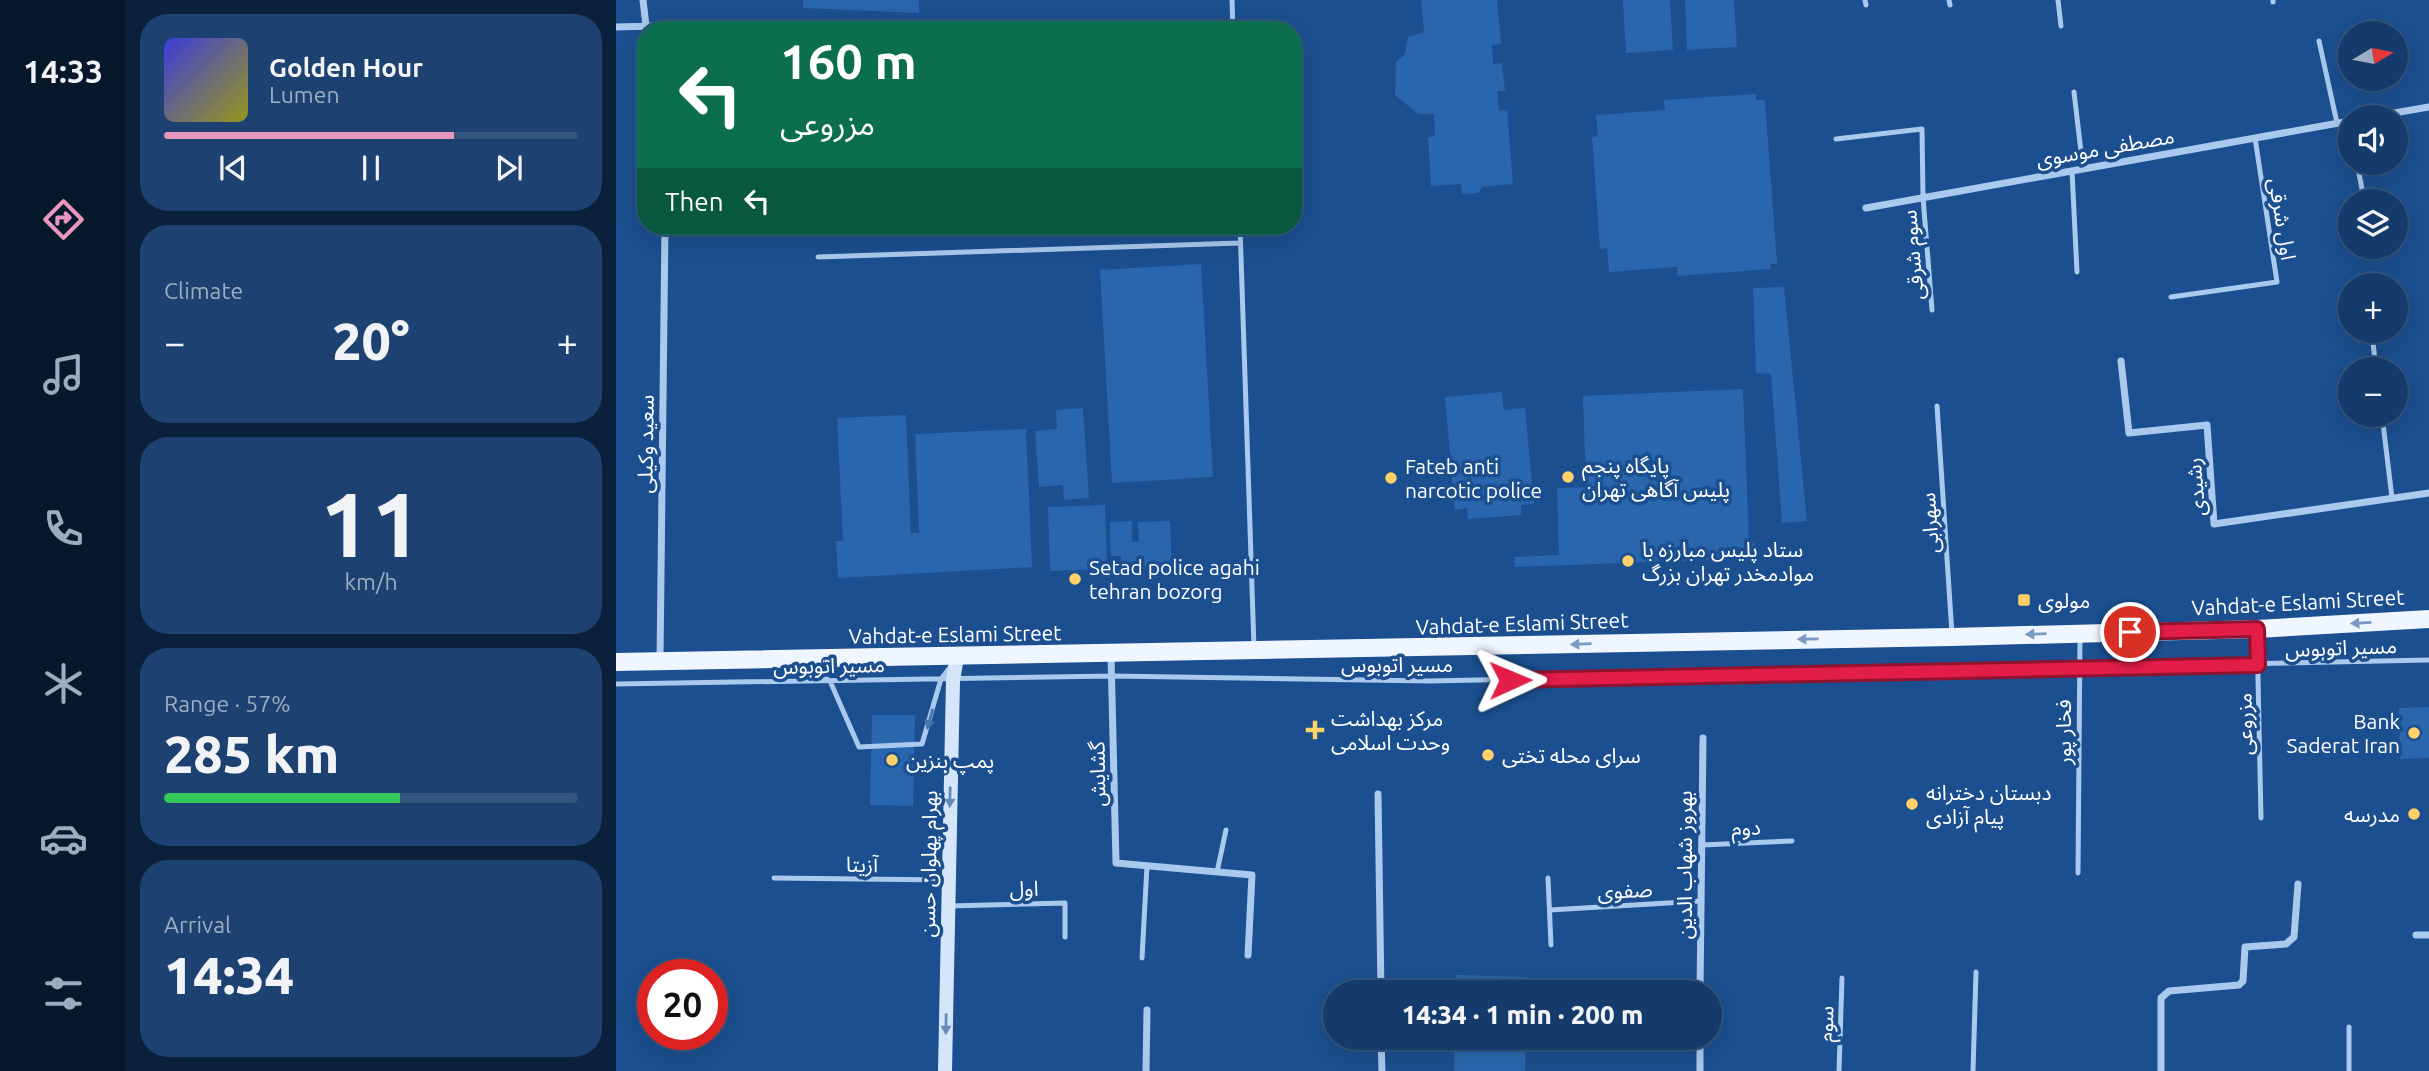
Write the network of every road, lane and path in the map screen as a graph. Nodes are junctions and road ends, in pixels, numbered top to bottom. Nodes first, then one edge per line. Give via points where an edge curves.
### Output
1 (643, 0) edge
2 (1232, 0) edge
3 (2058, 0) edge
4 (645, 21) edge
5 (1233, 21) edge
6 (637, 26) edge
7 (2061, 26) dead end
8 (616, 27) edge
9 (2319, 41) dead end
10 (2074, 92) dead end
11 (2429, 107) edge
12 (2408, 111) edge
13 (2337, 123) joint
14 (2255, 138) junction
15 (1836, 139) dead end
16 (2083, 169) junction
17 (2072, 171) junction
18 (2359, 175) edge
19 (2362, 189) dead end
20 (1923, 197) junction
21 (1866, 208) dead end
22 (665, 235) edge
23 (1240, 235) edge
24 (1240, 243) junction
25 (818, 257) dead end
26 (2077, 272) dead end
27 (2171, 298) dead end
28 (1932, 310) dead end
29 (2373, 343) dead end
30 (2375, 357) edge
31 (2121, 361) dead end
32 (1937, 407) dead end
33 (2383, 427) edge
34 (2429, 494) edge
35 (2392, 498) junction
36 (2429, 619) edge
37 (2257, 629) junction
38 (2080, 633) junction
39 (1952, 637) junction
40 (1254, 651) junction
41 (1111, 654) junction
42 (957, 657) junction
43 (792, 660) junction
44 (2429, 660) edge
45 (616, 662) edge
46 (660, 662) junction
47 (2258, 665) junction
48 (2080, 670) junction
49 (1113, 676) junction
50 (947, 679) junction
51 (831, 681) junction
52 (616, 684) edge
53 (1703, 738) dead end
54 (1378, 794) dead end
55 (2261, 818) dead end
56 (1226, 830) dead end
57 (1792, 841) dead end
58 (1702, 845) junction
59 (1147, 866) junction
60 (1217, 872) junction
61 (2078, 873) dead end
62 (774, 878) dead end
63 (1548, 878) dead end
64 (948, 880) junction
65 (2298, 884) dead end
66 (1701, 901) junction
67 (948, 906) junction
68 (1550, 910) junction
69 (2416, 935) dead end
70 (2429, 935) edge
71 (1065, 937) dead end
72 (1551, 945) dead end
73 (1248, 955) dead end
74 (1142, 958) dead end
75 (1976, 972) dead end
76 (1842, 978) dead end
77 (1381, 980) edge
78 (1700, 980) edge
79 (1147, 1010) dead end
80 (2349, 1027) dead end
81 (1381, 1050) edge
82 (1700, 1050) edge
83 (945, 1071) edge
84 (1146, 1071) edge
85 (1382, 1071) edge
86 (1700, 1071) edge
87 (1839, 1071) edge
88 (1973, 1071) edge
89 (2161, 1071) edge
90 (2349, 1071) edge

1 - 4 street
2 - 5 lane
3 - 7 lane
6 - 8 street
9 - 13 lane
10 - 16 lane
11 - 12 street
13 - 14 street, مصطفی موسوی
14 - 16 street, مصطفی موسوی
14 - 27 lane, اول شرقی via 2277,282
15 - 20 lane, سوم شرقی via 1922,128
16 - 17 street, مصطفی موسوی
17 - 20 street, مصطفی موسوی
17 - 26 lane
18 - 19 lane
20 - 21 street, مصطفی موسوی
20 - 28 lane, سوم شرقی
22 - 46 street, سعید وکیلی
23 - 24 lane
24 - 25 lane
24 - 40 lane
29 - 30 lane
31 - 35 street, رشیدی via 2129,433 2207,425 2214,524
32 - 39 lane, سهرابی
33 - 35 lane
34 - 35 street, رشیدی
36 -> 37 main road, Vahdat-e Eslami Street
37 - 38 main road, Vahdat-e Eslami Street
37 - 47 lane, مزروعی
38 -> 39 main road, Vahdat-e Eslami Street
38 - 48 lane, فخار پور
39 -> 40 main road, Vahdat-e Eslami Street
40 - 41 main road, Vahdat-e Eslami Street
41 - 42 main road, Vahdat-e Eslami Street
41 - 49 street, گشایش
42 - 43 main road, Vahdat-e Eslami Street
42 - 50 street, بهرام پهلوان حسن
43 - 46 main road, Vahdat-e Eslami Street
43 - 51 lane
44 - 47 lane, مسیر اتوبوس
45 - 46 main road, Vahdat-e Eslami Street
47 - 48 lane, مسیر اتوبوس
47 - 55 lane, مزروعی
48 - 49 lane, مسیر اتوبوس via 1430,681
48 - 61 lane, فخار پور
49 - 50 lane, مسیر اتوبوس
49 - 59 street, گشایش via 1116,863
50 - 51 lane, مسیر اتوبوس
50 -> 51 lane via 922,744 878,747 859,747
50 -> 64 street, بهرام پهلوان حسن
51 - 52 lane, مسیر اتوبوس
53 - 58 street, بهروز شهاب الدین
54 - 77 street
56 - 60 lane
57 - 58 lane, دوم
58 - 66 street, بهروز شهاب الدین
59 - 60 street, گشایش
59 - 74 lane
60 - 73 street, گشایش via 1252,875
62 - 64 lane, آزیتا
63 - 68 lane
64 - 67 street, بهرام پهلوان حسن
65 - 89 street via 2294,937 2286,944 2245,947 2239,985 2169,991 2161,998
66 - 68 lane, صفوی
66 - 78 street, بهروز شهاب الدین
67 - 71 lane, اول via 1065,903
67 -> 83 street, بهرام پهلوان حسن
68 - 72 lane
69 - 70 street
75 - 88 lane
76 - 87 lane, سوم
79 - 84 street
80 - 90 lane
81 - 85 street
82 - 86 street

